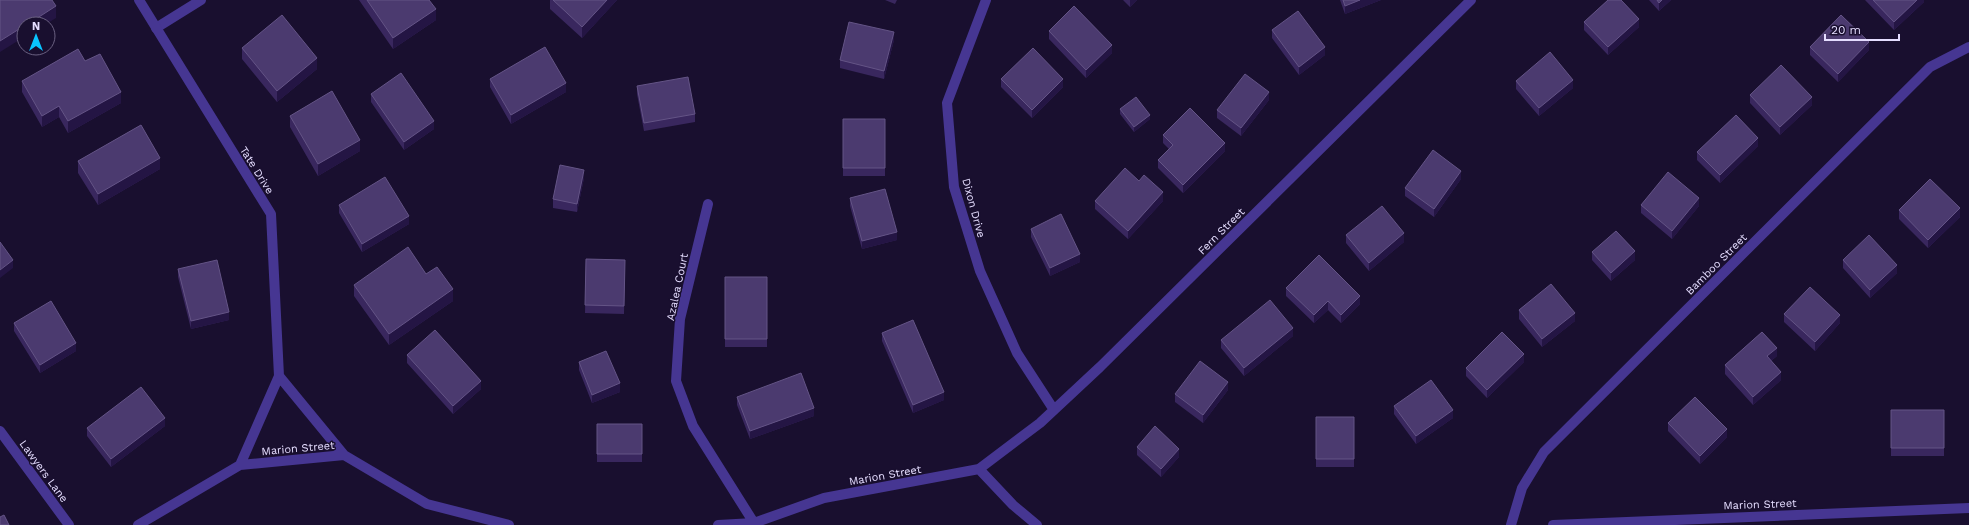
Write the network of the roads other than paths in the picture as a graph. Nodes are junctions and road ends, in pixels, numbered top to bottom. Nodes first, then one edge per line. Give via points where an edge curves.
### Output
1 (138, 0) edge
2 (201, 0) edge
3 (986, 0) edge
4 (1471, 0) edge
5 (156, 28) junction
6 (1969, 47) edge
7 (708, 204) dead end
8 (279, 376) junction
9 (1054, 410) junction
10 (0, 431) edge
11 (344, 456) junction
12 (240, 465) junction
13 (979, 469) junction
14 (1969, 508) edge
15 (754, 523) junction
16 (69, 525) edge
17 (138, 525) edge
18 (509, 525) edge
19 (718, 525) edge
20 (1037, 525) edge
21 (1511, 525) edge
22 (1553, 525) edge

1 - 5 street, Tate Drive
2 - 5 street
3 - 9 street, Dixon Drive via 947,103 954,187 980,271 1017,353
4 - 9 street, Fern Street
5 - 8 street, Tate Drive via 271,214
6 - 21 street, Bamboo Street via 1930,67 1544,452 1522,488
7 - 15 street, Azalea Court via 680,319 676,381 693,426
8 - 11 street
8 - 12 street, Tate Drive
9 - 13 street, Fern Street via 1017,442
10 - 16 street, Lawyers Lane
11 - 12 street, Marion Street
11 - 18 street, Marion Street via 427,504
12 - 17 street, Marion Street
13 - 15 street, Marion Street via 824,498
13 - 20 street via 1013,506
14 - 22 street, Marion Street
15 - 19 street, Marion Street

